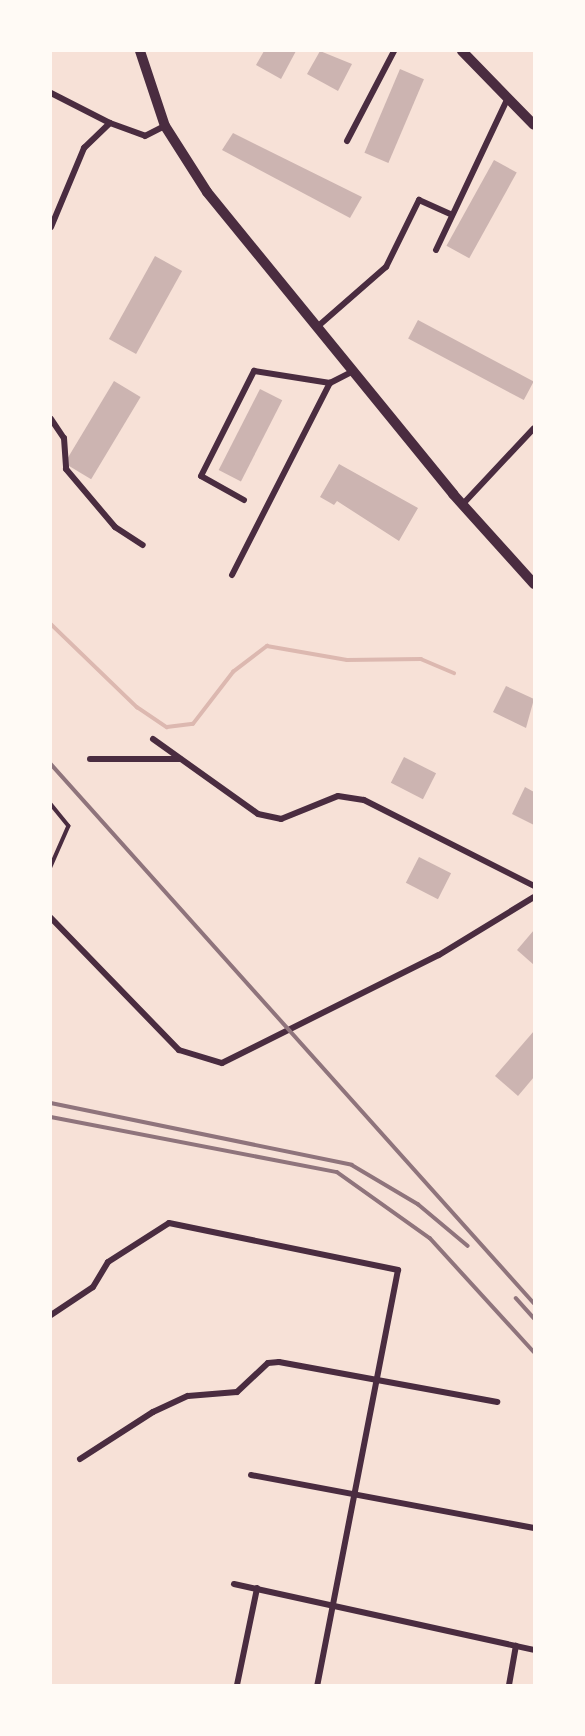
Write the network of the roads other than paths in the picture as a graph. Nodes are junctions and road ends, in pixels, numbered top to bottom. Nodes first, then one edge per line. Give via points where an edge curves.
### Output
1 (140, 51) edge
2 (394, 51) edge
3 (462, 51) edge
4 (51, 93) edge
5 (508, 98) junction
6 (110, 124) junction
7 (534, 125) edge
8 (165, 126) junction
9 (347, 141) dead end
10 (452, 215) junction
11 (51, 227) edge
12 (436, 250) dead end
13 (316, 328) junction
14 (352, 372) junction
15 (330, 383) junction
16 (51, 419) edge
17 (534, 428) edge
18 (244, 500) dead end
19 (462, 505) junction
20 (143, 545) dead end
21 (232, 575) dead end
22 (534, 584) edge
23 (153, 739) dead end
24 (90, 759) dead end
25 (180, 759) junction
26 (51, 804) edge
27 (51, 867) edge
28 (534, 886) edge
29 (534, 897) edge
30 (51, 918) edge
31 (51, 1315) edge
32 (377, 1380) junction
33 (497, 1402) dead end
34 (80, 1460) dead end
35 (251, 1475) dead end
36 (352, 1498) junction
37 (534, 1528) edge
38 (234, 1584) dead end
39 (257, 1588) junction
40 (332, 1606) junction
41 (516, 1646) junction
42 (534, 1650) edge
43 (237, 1685) edge
44 (317, 1685) edge
45 (509, 1685) edge

1 - 8 main road
2 - 9 street
3 - 5 main road
4 - 6 street
5 - 7 main road
5 - 10 street
6 - 8 street via 145,136
6 - 11 street via 84,148
8 - 13 main road via 222,212
10 - 12 street
10 - 13 street via 419,200 386,267
13 - 14 main road
14 - 15 street
14 - 19 main road
15 - 18 street via 254,371 201,476
15 - 21 street
16 - 20 street via 64,438 66,469 115,527
17 - 19 street
19 - 22 main road
23 - 25 street
24 - 25 street
25 - 28 street via 258,814 281,819 338,796 364,800
26 - 27 lane via 69,826
29 - 30 street via 439,955 248,1054 222,1063 179,1050
31 - 32 street via 93,1287 108,1262 169,1223 398,1270
32 - 33 street
32 - 34 street via 268,1363 237,1392 188,1396
32 - 36 street
35 - 36 street
36 - 37 street
36 - 40 street
38 - 39 street
39 - 40 street
39 - 43 street
40 - 41 street
40 - 44 street
41 - 42 street
41 - 45 street

